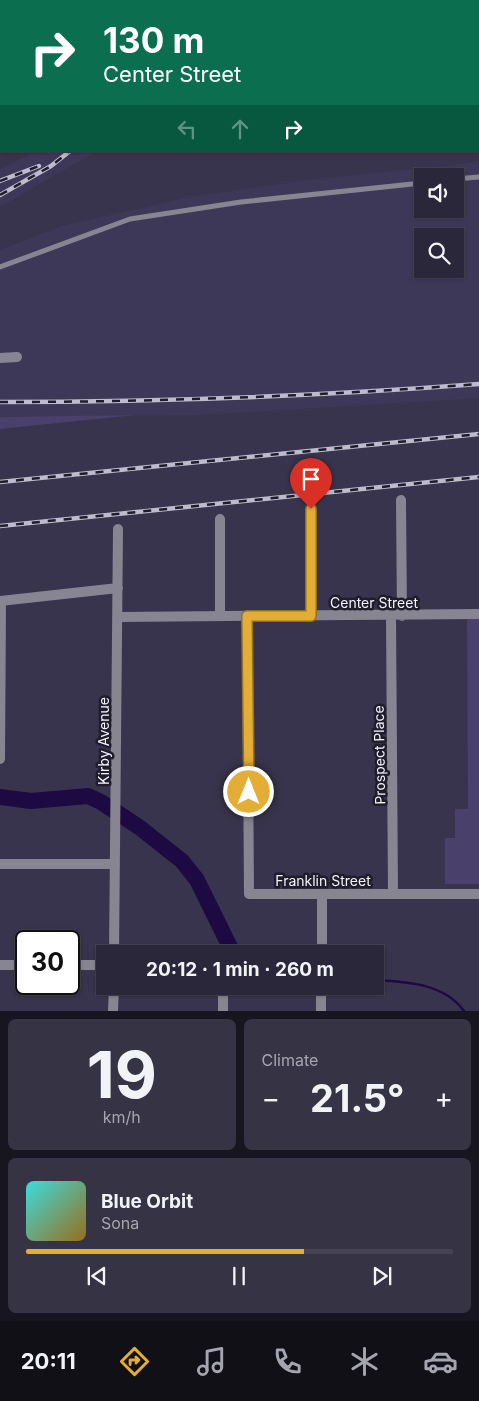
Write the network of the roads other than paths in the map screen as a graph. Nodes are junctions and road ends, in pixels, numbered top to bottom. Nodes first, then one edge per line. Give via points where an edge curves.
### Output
1 (479, 177) edge
2 (464, 179) edge
3 (414, 184) edge
4 (0, 267) edge
5 (17, 357) dead end
6 (0, 358) edge
7 (402, 500) dead end
8 (311, 509) dead end
9 (220, 519) dead end
10 (118, 529) dead end
11 (118, 588) junction
12 (0, 601) edge
13 (479, 614) edge
14 (220, 616) junction
15 (247, 616) junction
16 (311, 616) junction
17 (396, 616) junction
18 (118, 617) junction
19 (0, 759) edge
20 (0, 864) edge
21 (115, 864) junction
22 (322, 894) junction
23 (393, 894) junction
24 (479, 894) edge
25 (114, 945) edge
26 (322, 945) edge
27 (0, 965) edge
28 (15, 965) edge
29 (80, 965) edge
30 (96, 965) edge
31 (114, 995) edge
32 (223, 995) edge
33 (321, 995) edge
34 (113, 1011) edge
35 (223, 1011) edge
36 (321, 1011) edge

1 - 2 lane
3 - 4 lane via 241,202 130,219
5 - 6 street
7 - 17 street, Prospect Place
8 - 16 street
9 - 14 street
10 - 11 street, Kirby Avenue
11 - 12 street
11 - 18 street, Kirby Avenue
12 - 19 street
13 - 17 street, Center Street
14 - 15 street, Center Street
14 - 18 street, Center Street
15 - 16 street, Center Street
15 - 22 street, Franklin Street via 249,894
16 - 17 street, Center Street
17 - 23 street, Prospect Place
18 - 21 street, Kirby Avenue
20 - 21 street
21 - 25 street, Kirby Avenue
22 - 23 street, Franklin Street
22 - 26 street
23 - 24 street, Franklin Street
27 - 28 street
29 - 30 street
31 - 34 street
32 - 35 street
33 - 36 street

